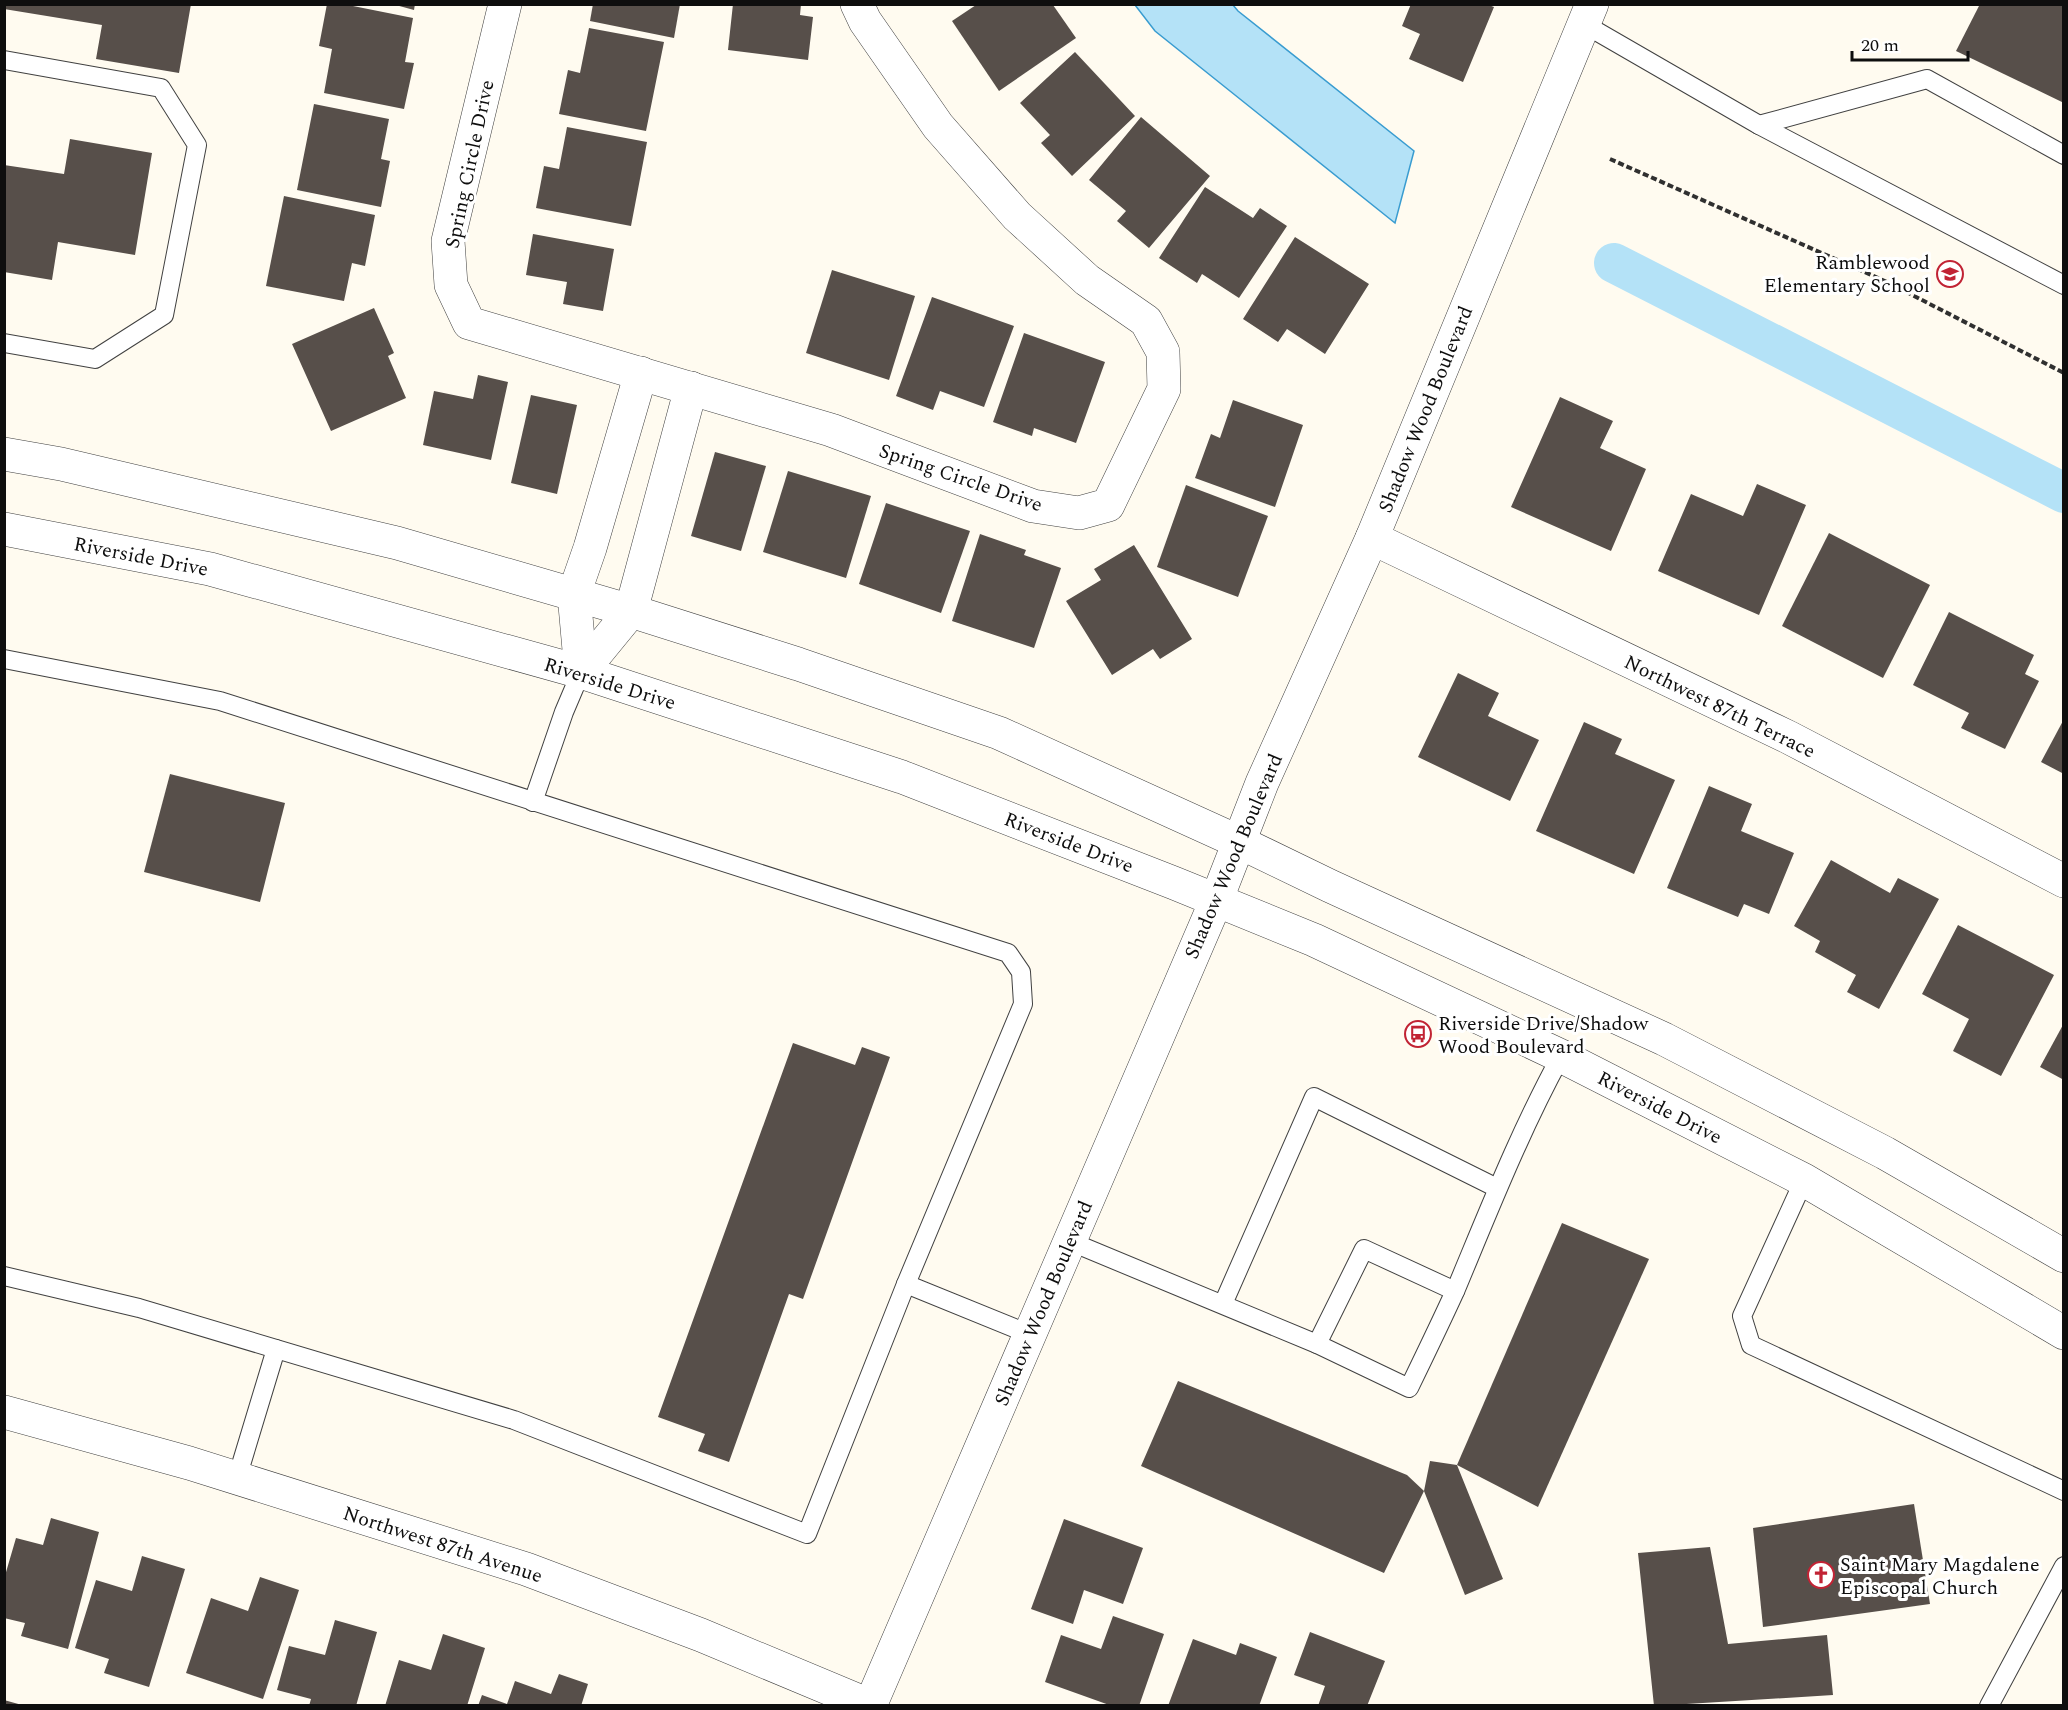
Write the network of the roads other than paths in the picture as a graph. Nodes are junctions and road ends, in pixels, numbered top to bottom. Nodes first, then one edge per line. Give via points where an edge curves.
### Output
1 (505, 4) edge
2 (857, 4) edge
3 (1588, 14) edge
4 (4, 60) edge
5 (1759, 124) junction
6 (2064, 155) edge
7 (2064, 285) edge
8 (4, 343) edge
9 (641, 372) junction
10 (691, 388) junction
11 (4, 454) edge
12 (4, 529) edge
13 (1372, 538) junction
14 (574, 594) junction
15 (631, 610) junction
16 (4, 659) edge
17 (581, 672) junction
18 (533, 802) junction
19 (1239, 842) junction
20 (2064, 882) edge
21 (1216, 901) junction
22 (1561, 1056) junction
23 (1804, 1180) junction
24 (1497, 1188) junction
25 (1069, 1241) junction
26 (2064, 1256) edge
27 (4, 1276) edge
28 (906, 1284) junction
29 (1455, 1291) junction
30 (1223, 1304) junction
31 (2064, 1333) edge
32 (1029, 1334) junction
33 (1317, 1344) junction
34 (276, 1349) junction
35 (4, 1412) edge
36 (237, 1478) junction
37 (2064, 1491) edge
38 (2064, 1566) edge
39 (870, 1705) edge
40 (1989, 1706) edge

1 - 9 street, Spring Circle Drive via 448,241 451,285 469,323
2 - 10 street, Spring Circle Drive via 938,126 1017,216 1087,280 1146,321 1163,352 1164,389 1108,505 1079,513 1033,506 831,430
3 - 5 lane
3 - 13 street, Shadow Wood Boulevard
4 - 8 lane via 161,88 197,145 164,315 95,359
5 - 6 lane via 1927,79
5 - 7 lane
9 - 10 street, Spring Circle Drive
9 - 14 street
10 - 15 street
11 - 14 street via 397,543
12 - 17 street, Riverside Drive via 210,569
13 - 19 street, Shadow Wood Boulevard
13 - 20 street, Northwest 87th Terrace via 1788,737
14 - 15 street
14 - 17 street
15 - 17 street
15 - 19 street via 999,733
16 - 18 lane via 220,701
17 - 18 lane
17 - 21 street, Riverside Drive via 902,777
18 - 28 lane via 1008,954 1021,972 1023,1004
19 - 21 street, Shadow Wood Boulevard
19 - 26 street via 1664,1039 1885,1153
21 - 22 street, Riverside Drive via 1314,940
21 - 25 street, Shadow Wood Boulevard
22 - 23 street, Riverside Drive
22 - 24 lane
23 - 31 street, Riverside Drive
23 - 37 lane via 1742,1316 1751,1345
24 - 29 lane
24 - 30 lane via 1314,1097
25 - 30 lane
25 - 32 street, Shadow Wood Boulevard
27 - 34 lane via 139,1308
28 - 32 lane
28 - 34 lane via 807,1534 514,1420
29 - 33 lane via 1364,1250
29 - 33 lane via 1409,1388
30 - 33 lane
32 - 39 street, Shadow Wood Boulevard
34 - 36 lane
35 - 36 street, Northwest 87th Avenue
36 - 39 street, Northwest 87th Avenue via 526,1569
38 - 40 lane

